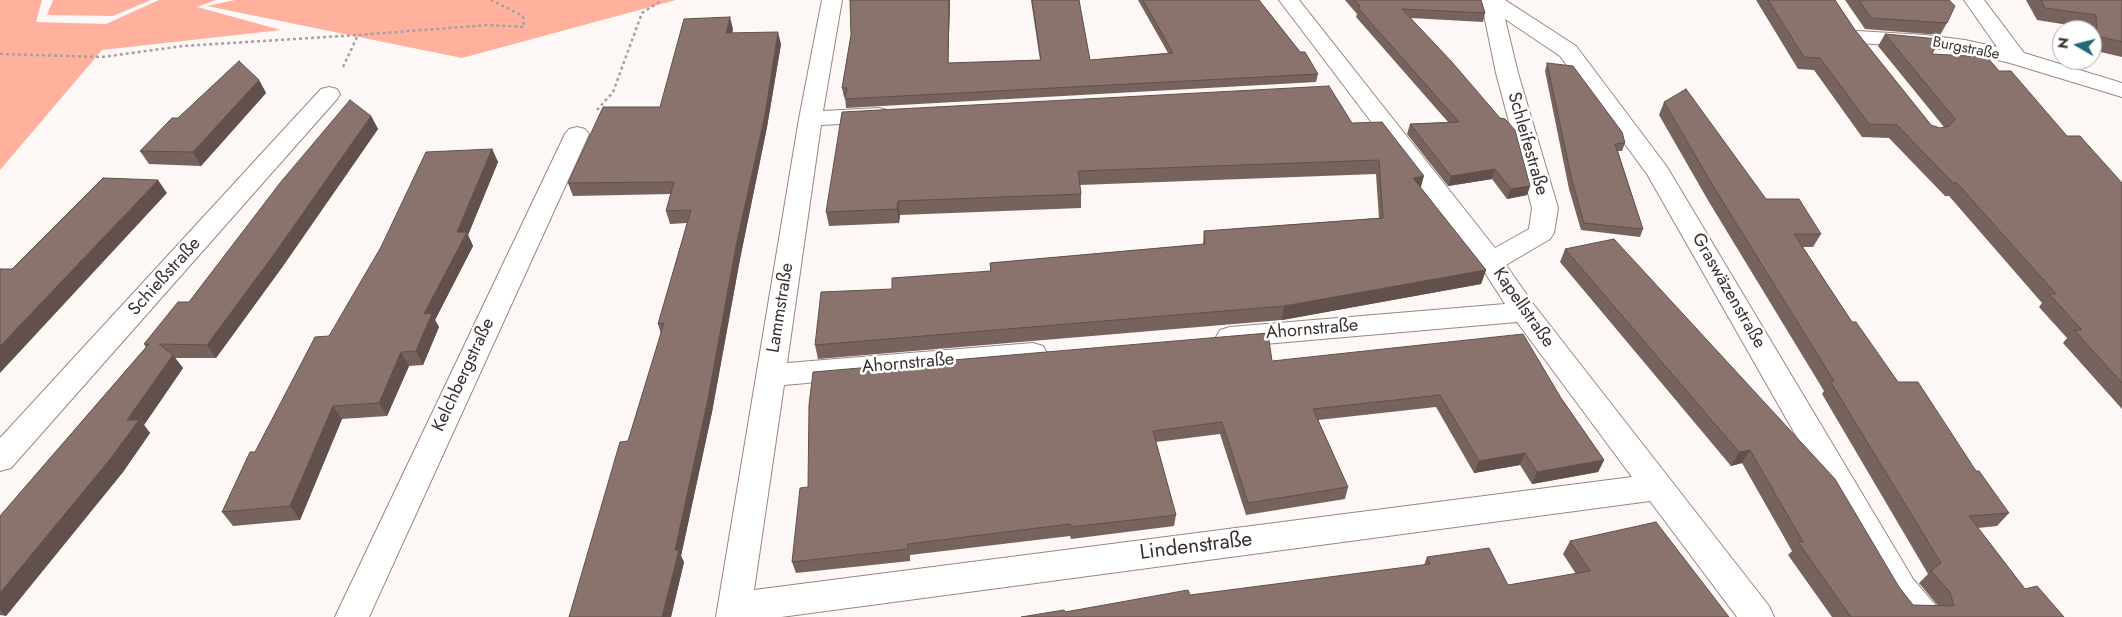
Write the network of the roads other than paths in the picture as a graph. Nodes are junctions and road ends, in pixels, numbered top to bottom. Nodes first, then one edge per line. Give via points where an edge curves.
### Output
1 (832, 0) edge
2 (1289, 0) edge
3 (1491, 0) edge
4 (1974, 0) edge
5 (1874, 58) edge
6 (2016, 58) junction
7 (1358, 89) junction
8 (2122, 90) edge
9 (1328, 91) edge
10 (329, 94) road end
11 (900, 114) edge
12 (810, 119) junction
13 (577, 134) road end
14 (1491, 262) junction
15 (1524, 312) junction
16 (1207, 339) edge
17 (1058, 351) edge
18 (771, 375) junction
19 (0, 459) edge
20 (1656, 487) junction
21 (734, 612) edge
22 (352, 617) edge
23 (1758, 617) edge
24 (1924, 617) edge

1 - 12 street, Lammstraße
2 - 7 street, Kapellstraße
3 - 14 street, Schleifestraße via 1545,208 1541,234
3 - 24 street, Graswäzenstraße via 1568,52 1658,172 1901,589
4 - 6 street
5 - 6 street, Burgstraße via 1852,29 1965,46
6 - 8 street, Burgstraße
7 - 9 street
7 - 14 street, Kapellstraße
10 - 19 street, Schießstraße
11 - 12 street
12 - 18 street, Lammstraße
13 - 22 street, Kelchbergstraße
14 - 15 street, Kapellstraße
15 - 16 street, Ahornstraße
15 - 20 street, Kapellstraße
17 - 18 street, Ahornstraße
18 - 21 street, Lammstraße
20 - 21 street, Lindenstraße
20 - 23 street, Kapellstraße

